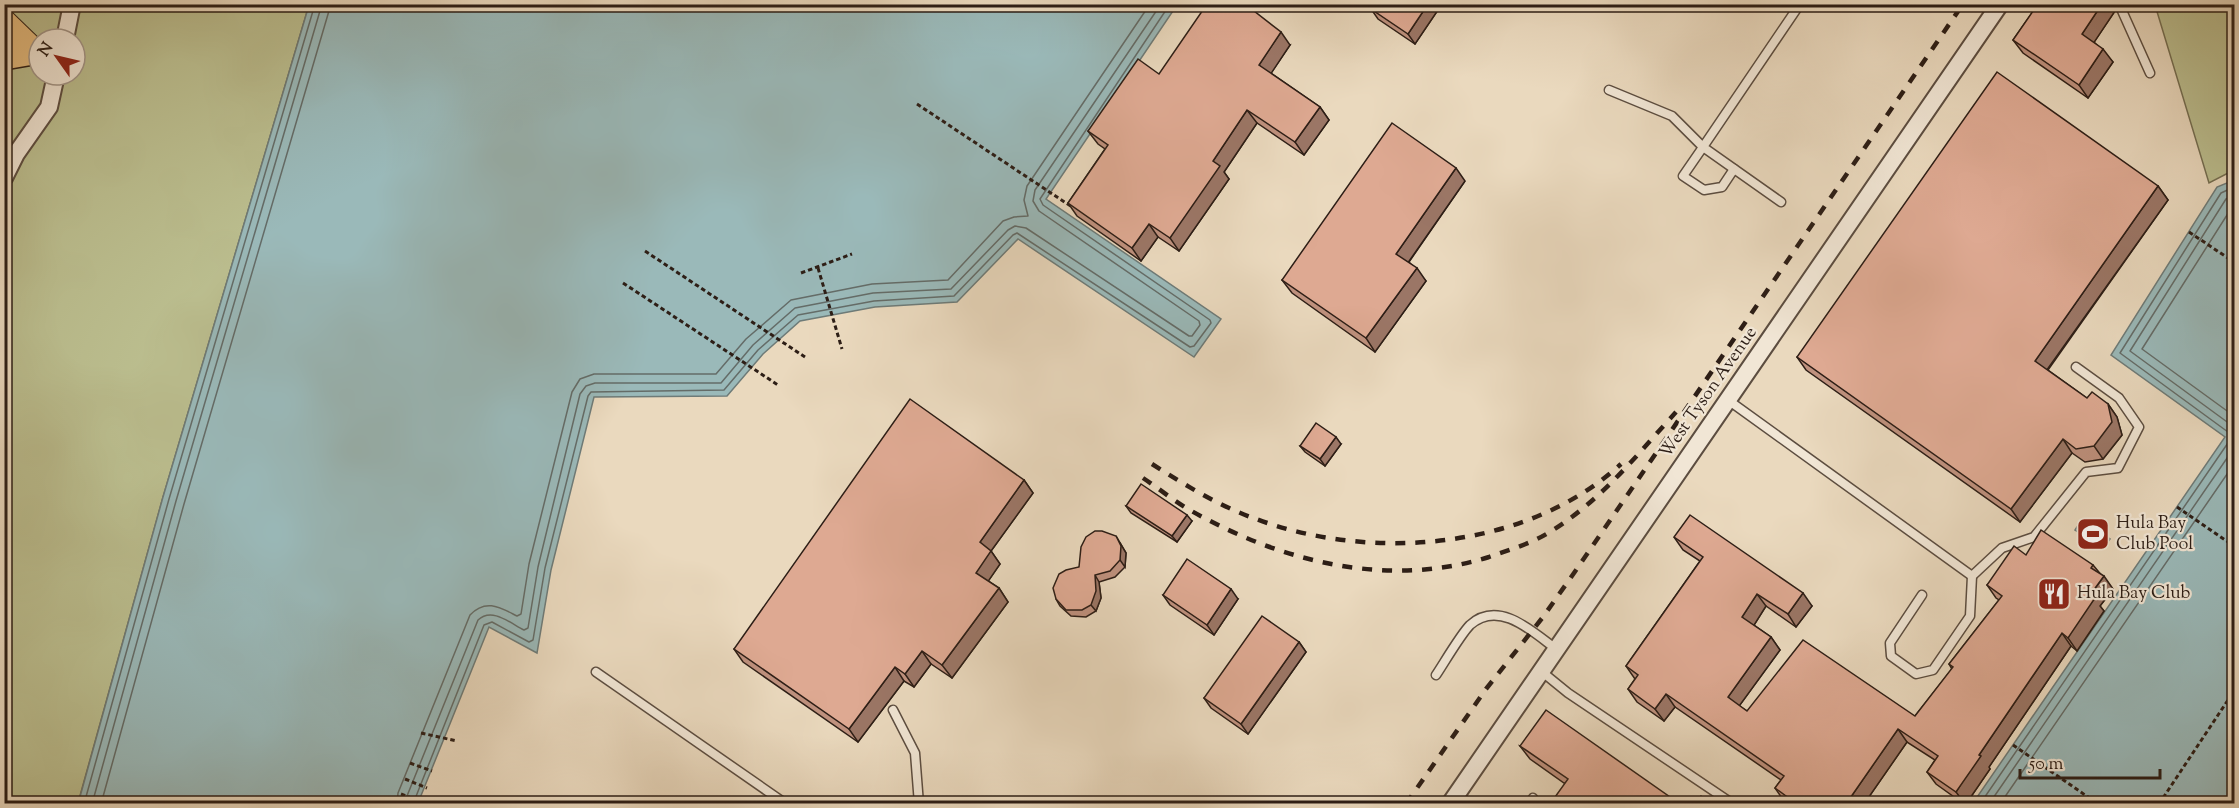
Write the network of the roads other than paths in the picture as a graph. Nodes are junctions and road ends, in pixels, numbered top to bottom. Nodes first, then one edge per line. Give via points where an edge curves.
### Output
1 (72, 4) edge
2 (1800, 4) edge
3 (2000, 4) edge
4 (2119, 4) edge
5 (4, 23) edge
6 (67, 27) edge
7 (27, 44) edge
8 (27, 53) edge
9 (4, 56) edge
10 (2150, 73) dead end
11 (53, 87) edge
12 (1609, 90) dead end
13 (1703, 147) junction
14 (1734, 169) junction
15 (4, 178) edge
16 (1781, 202) dead end
17 (2076, 367) dead end
18 (1728, 400) junction
19 (1972, 576) junction
20 (1922, 595) dead end
21 (1556, 649) junction
22 (1541, 671) junction
23 (596, 672) dead end
24 (1436, 675) dead end
25 (892, 710) dead end
26 (916, 802) edge
27 (786, 804) edge
28 (1450, 804) edge
29 (1733, 804) edge

1 - 6 street
2 - 13 lane
3 - 18 street, West Tyson Avenue
4 - 10 lane
5 - 7 main road
8 - 9 highway
11 - 15 street via 49,107
12 - 13 lane via 1672,116
13 - 14 lane
13 - 14 lane via 1683,176 1704,190 1722,187
14 - 16 lane
17 - 19 lane via 2119,398 2139,427 2118,468 2086,472 2034,537 2002,549
18 - 19 lane
18 - 21 street, West Tyson Avenue
19 - 20 lane via 1970,616 1933,670 1916,674 1891,656 1890,642
21 - 22 street, West Tyson Avenue
21 - 24 lane via 1518,622 1503,616 1487,616 1470,625
22 - 28 street, West Tyson Avenue
22 - 29 lane
23 - 27 lane
25 - 26 lane via 915,753

